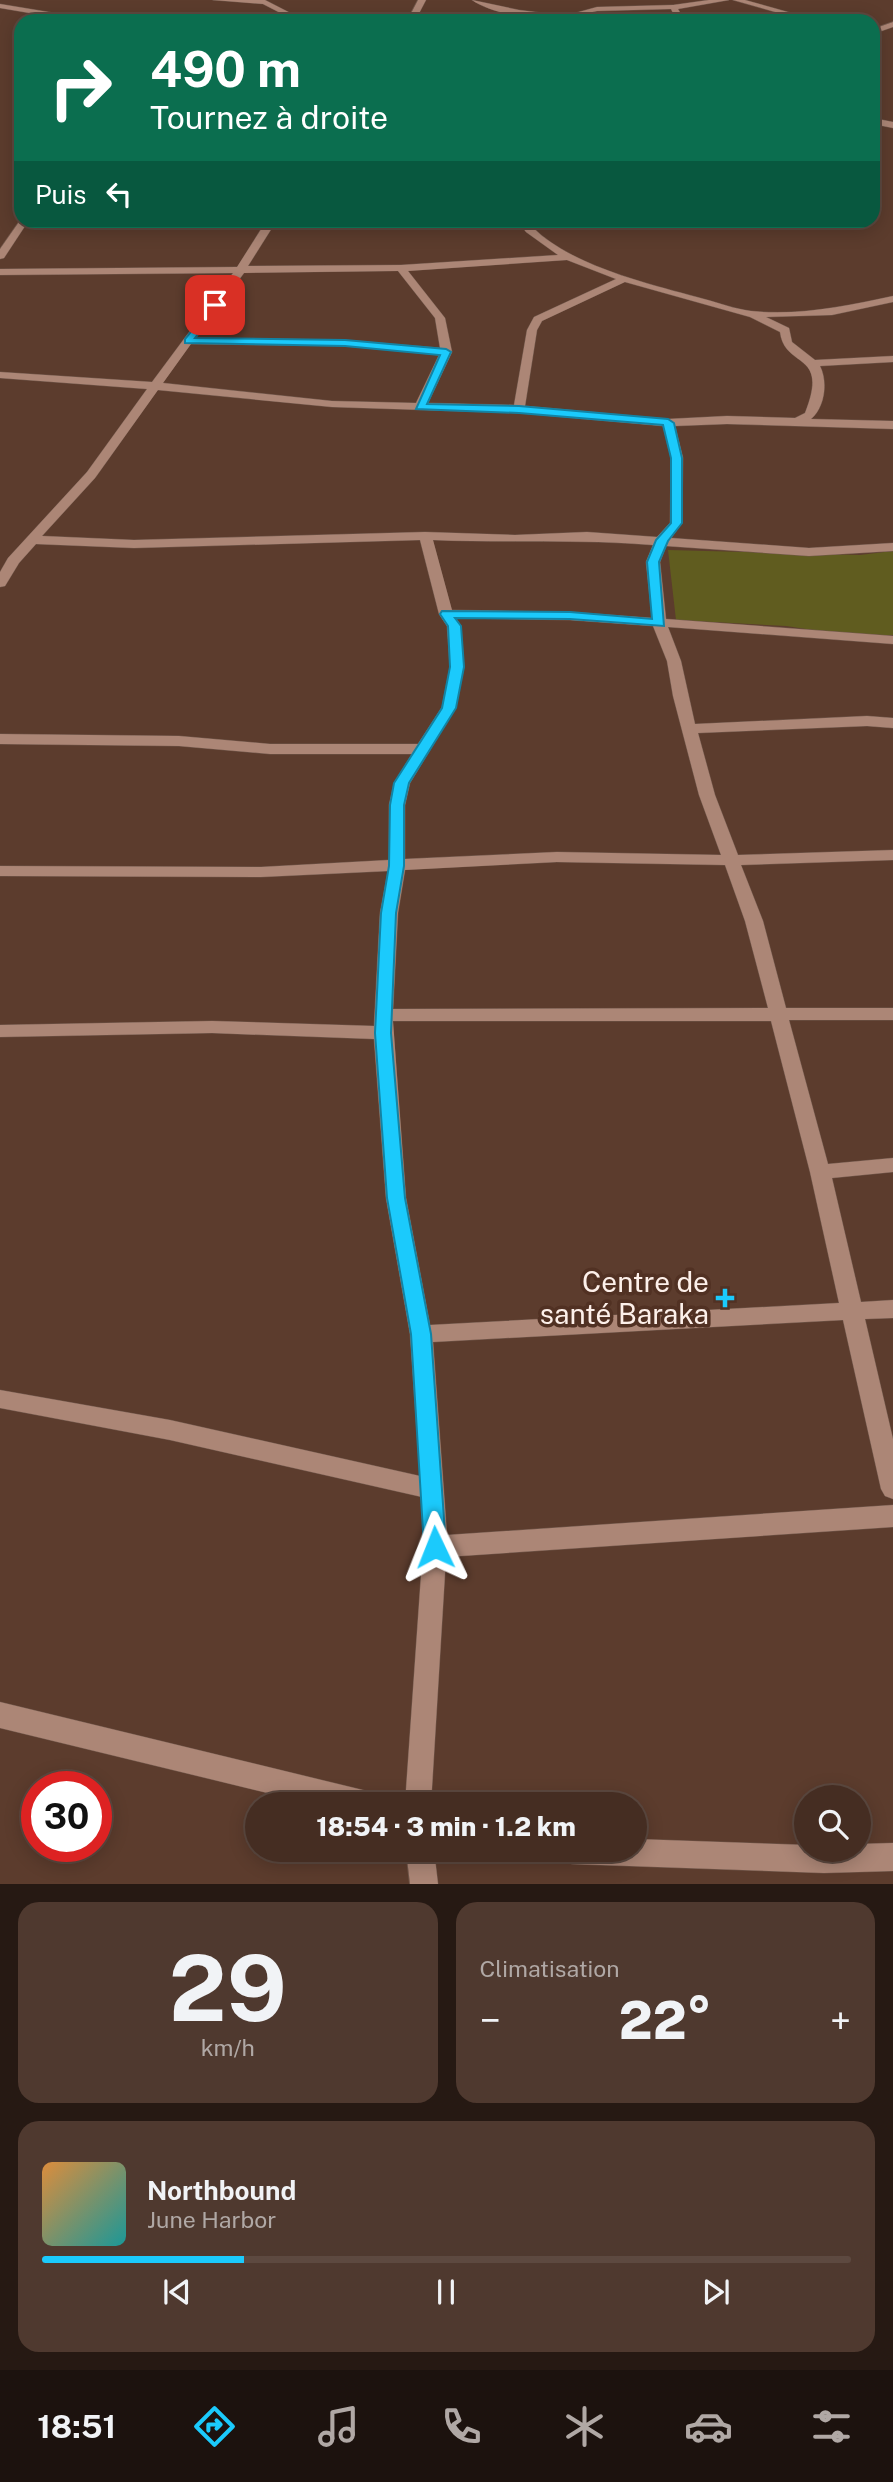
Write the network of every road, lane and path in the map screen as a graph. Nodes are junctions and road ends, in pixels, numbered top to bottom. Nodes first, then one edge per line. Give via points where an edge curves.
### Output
1 (217, 0) edge
2 (476, 0) edge
3 (620, 0) edge
4 (725, 0) edge
5 (737, 0) edge
6 (702, 1) edge
7 (0, 6) edge
8 (673, 7) junction
9 (631, 8) junction
10 (49, 14) edge
11 (288, 14) edge
12 (552, 14) edge
13 (571, 14) edge
14 (677, 14) edge
15 (790, 14) edge
16 (19, 228) edge
17 (267, 228) edge
18 (528, 228) edge
19 (0, 256) edge
20 (568, 257) junction
21 (401, 268) junction
22 (241, 269) junction
23 (0, 272) edge
24 (623, 279) junction
25 (0, 284) edge
26 (893, 299) edge
27 (750, 314) junction
28 (188, 341) junction
29 (446, 352) junction
30 (893, 359) edge
31 (814, 363) junction
32 (0, 375) edge
33 (155, 386) junction
34 (420, 407) junction
35 (519, 409) junction
36 (668, 423) junction
37 (795, 423) junction
38 (893, 425) edge
39 (425, 536) junction
40 (33, 540) junction
41 (662, 540) junction
42 (893, 547) edge
43 (0, 583) edge
44 (446, 614) junction
45 (659, 623) junction
46 (893, 640) edge
47 (893, 723) edge
48 (690, 729) junction
49 (0, 739) edge
50 (425, 749) junction
51 (893, 855) edge
52 (730, 860) junction
53 (397, 866) junction
54 (0, 871) edge
55 (893, 1014) edge
56 (779, 1015) junction
57 (384, 1024) junction
58 (0, 1031) edge
59 (893, 1165) edge
60 (820, 1172) junction
61 (893, 1309) edge
62 (850, 1312) junction
63 (421, 1334) junction
64 (0, 1399) edge
65 (433, 1489) junction
66 (893, 1489) edge
67 (893, 1516) edge
68 (435, 1547) junction
69 (0, 1716) edge
70 (317, 1792) edge
71 (419, 1792) edge
72 (647, 1853) edge
73 (893, 1857) edge
74 (421, 1862) edge
75 (424, 1884) edge

1 - 11 street via 264,2
2 - 12 street via 497,10
3 - 9 street
4 - 6 street
5 - 15 street
6 - 8 street
7 - 10 street
8 - 9 street
8 - 14 street
9 - 13 street
16 - 19 street
17 - 22 street
18 - 20 street
20 - 21 street
20 - 24 street
21 - 22 street
21 - 29 street via 440,318
22 - 23 street
22 - 28 street
23 - 25 street
24 - 27 street
24 - 35 street via 538,319
26 - 27 street via 832,312
27 - 31 street via 785,330 787,343
28 - 29 street via 345,343
28 - 33 street
29 - 34 street
30 - 31 street
31 - 37 street via 820,374 815,403 810,415
32 - 33 street
33 - 34 street
33 - 40 street via 91,475
34 - 35 street
35 - 36 street
36 - 37 street
36 - 41 street via 677,458 677,523
37 - 38 street
39 - 40 street via 134,544
39 - 41 street
39 - 44 street
40 - 43 street
41 - 42 street via 678,545 809,552
41 - 45 street via 653,562
44 - 45 street via 570,615
44 - 50 street via 454,626 457,667 449,708
45 - 46 street
45 - 48 street via 674,661
47 - 48 street
48 - 52 street
49 - 50 street via 179,741 270,749
50 - 53 street via 402,783 397,805
51 - 52 street
52 - 53 street via 557,857
52 - 56 street via 754,921
53 - 54 street via 261,872
53 - 57 street via 389,913
55 - 56 street
56 - 57 street
56 - 60 street
57 - 58 street
57 - 63 street via 396,1198
59 - 60 street
60 - 62 street
61 - 62 street
62 - 63 street
62 - 66 street
63 - 65 street
64 - 65 street via 170,1430
65 - 68 street
67 - 68 street
68 - 71 street
69 - 70 street
72 - 73 street
74 - 75 street

